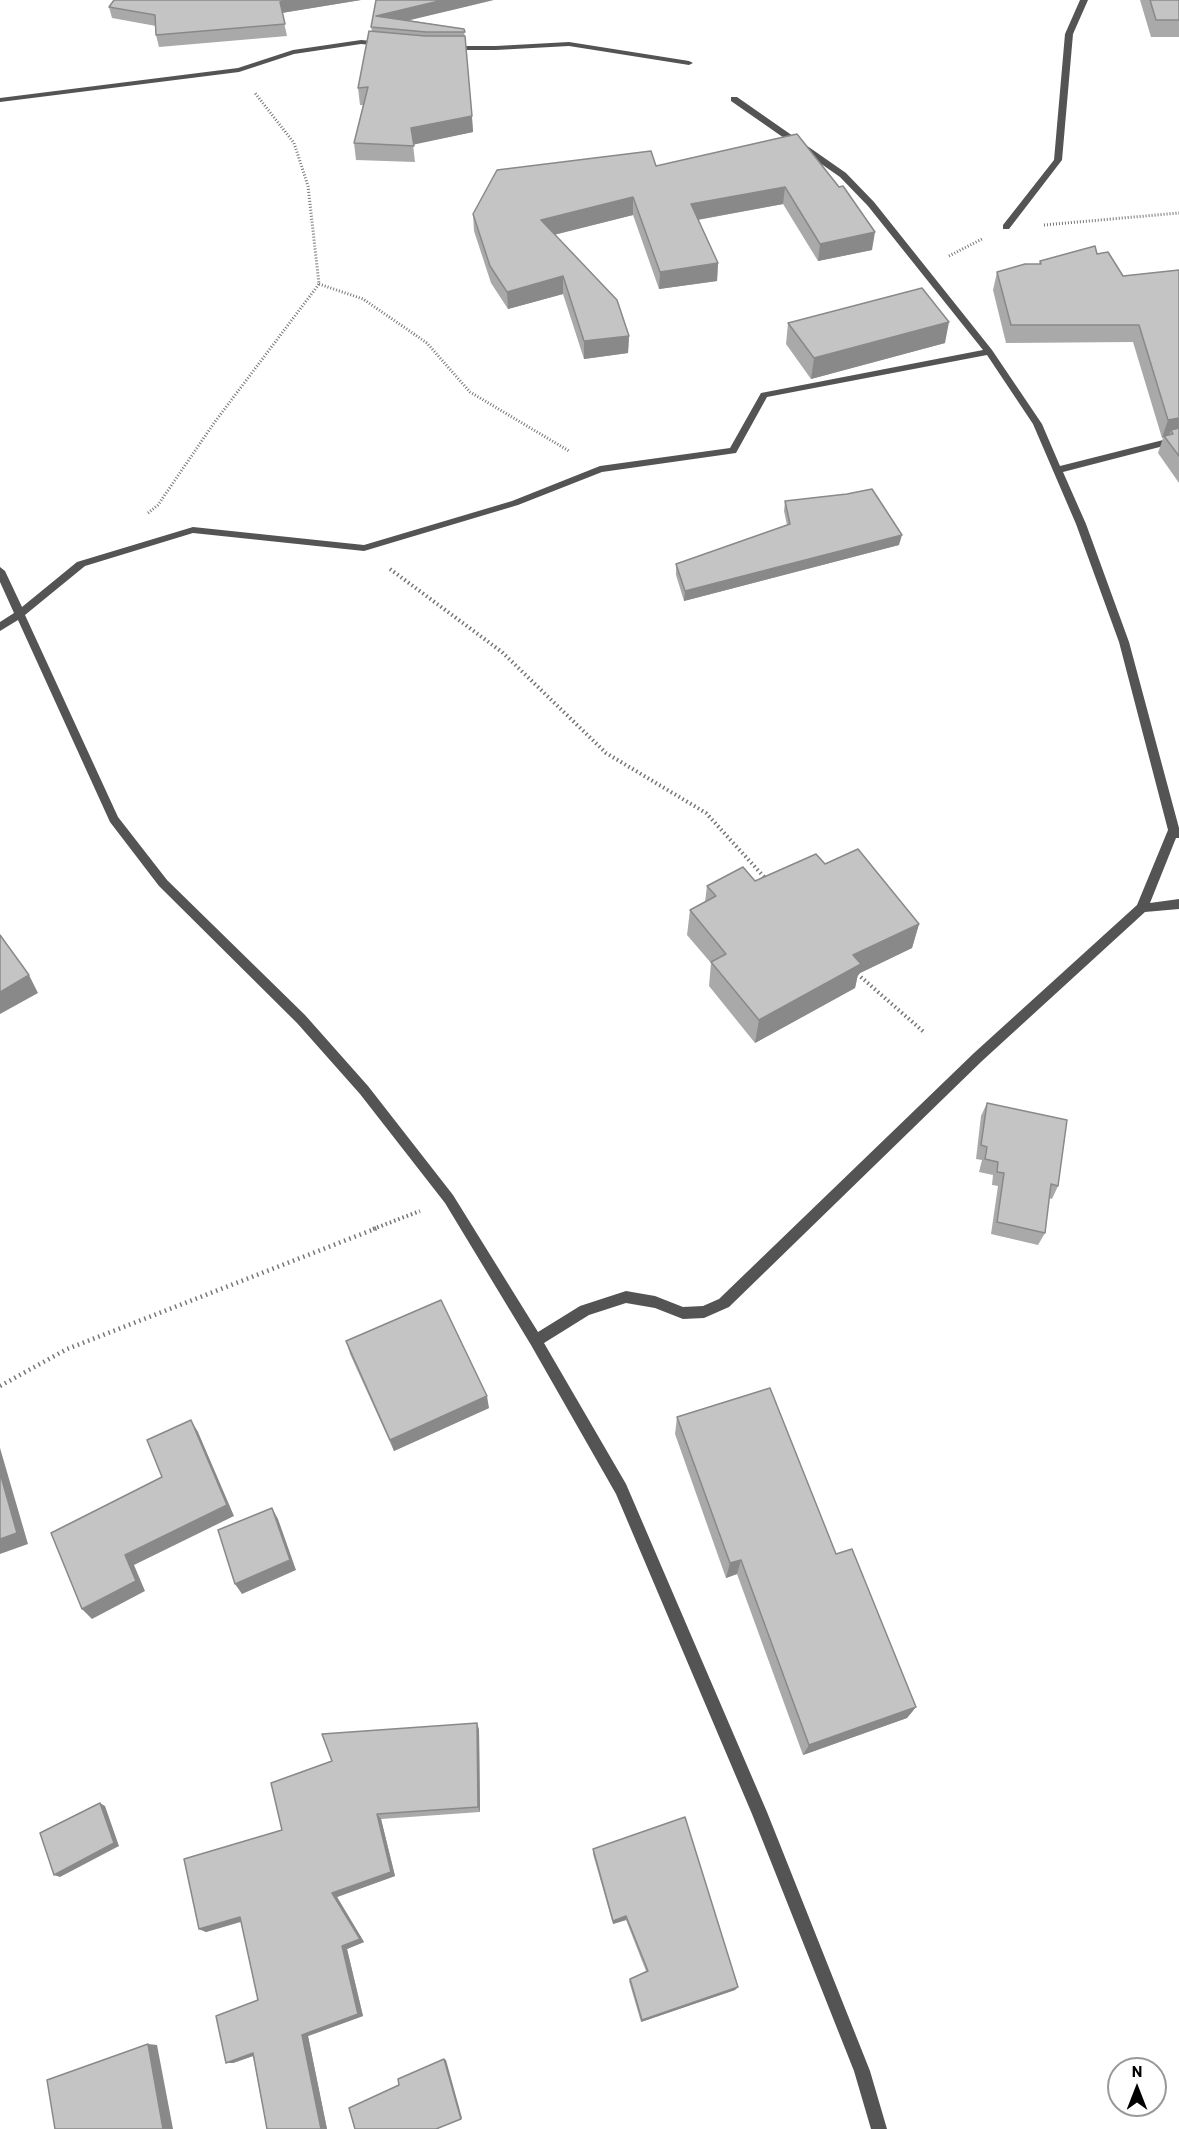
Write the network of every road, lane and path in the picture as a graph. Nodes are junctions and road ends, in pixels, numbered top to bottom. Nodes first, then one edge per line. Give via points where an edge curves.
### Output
1 (1084, 0) edge
2 (394, 45) edge
3 (439, 48) edge
4 (689, 63) dead end
5 (239, 70) junction
6 (734, 99) dead end
7 (0, 100) edge
8 (1179, 213) edge
9 (1006, 227) junction
10 (924, 269) junction
11 (319, 284) junction
12 (988, 352) junction
13 (1179, 439) edge
14 (600, 469) junction
15 (1057, 470) junction
16 (141, 518) dead end
17 (364, 548) junction
18 (0, 571) edge
19 (20, 614) junction
20 (0, 627) edge
21 (1176, 832) edge
22 (768, 882) edge
23 (1179, 904) edge
24 (1142, 909) junction
25 (848, 966) edge
26 (925, 1033) dead end
27 (449, 1200) junction
28 (536, 1341) junction
29 (0, 1386) edge
30 (879, 2129) edge

1 - 9 street via 1069,34 1058,160
2 - 5 street via 361,42 293,52
3 - 4 street via 569,44
5 - 7 street
5 - 11 path via 294,143 308,186
6 - 10 street via 843,175
8 - 9 path
9 - 10 path
10 - 12 street
11 - 14 path via 363,299 427,343 470,392
11 - 16 path via 214,423 158,505
12 - 14 street via 764,394 733,451
12 - 15 street via 1037,424
13 - 15 street
14 - 17 street via 515,503
15 - 21 street via 1124,642
17 - 19 street via 193,530 81,564
17 - 22 path via 502,652 606,753 706,813
18 - 19 street
19 - 20 street
19 - 27 street via 114,819 164,883 302,1019 364,1090
21 - 24 street
23 - 24 street
24 - 28 street via 978,1057 724,1303 705,1312 683,1313 655,1302 626,1297 585,1310
25 - 26 path
27 - 28 street
27 - 29 path via 68,1349
28 - 30 street via 621,1489 759,1812 862,2071

